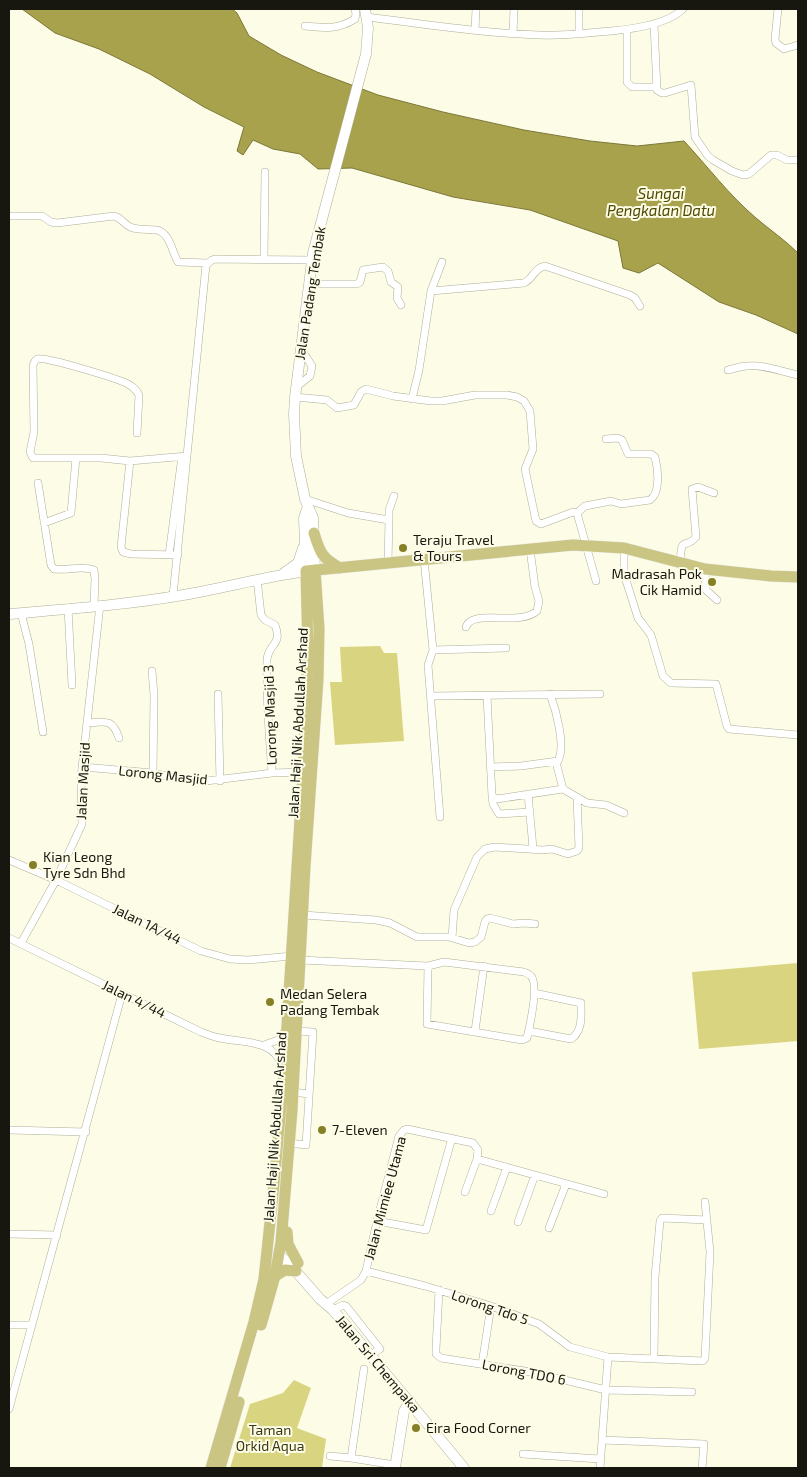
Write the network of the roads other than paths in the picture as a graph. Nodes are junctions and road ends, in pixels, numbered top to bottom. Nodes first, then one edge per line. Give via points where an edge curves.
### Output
1 (355, 9) edge
2 (476, 9) edge
3 (514, 9) edge
4 (579, 9) edge
5 (683, 9) edge
6 (778, 9) edge
7 (366, 13) edge
8 (654, 24) junction
9 (305, 26) dead end
10 (475, 30) junction
11 (628, 30) junction
12 (513, 33) junction
13 (579, 34) junction
14 (798, 45) edge
15 (657, 87) junction
16 (798, 160) edge
17 (265, 172) dead end
18 (9, 216) edge
19 (264, 259) junction
20 (312, 260) junction
21 (442, 262) dead end
22 (208, 263) junction
23 (309, 284) junction
24 (431, 291) junction
25 (401, 305) dead end
26 (640, 306) dead end
27 (728, 370) dead end
28 (798, 375) edge
29 (296, 392) junction
30 (412, 399) junction
31 (137, 433) dead end
32 (606, 439) dead end
33 (184, 456) junction
34 (76, 458) junction
35 (130, 461) junction
36 (38, 483) dead end
37 (714, 493) dead end
38 (394, 496) dead end
39 (306, 503) junction
40 (577, 513) junction
41 (389, 520) junction
42 (44, 523) junction
43 (310, 535) junction
44 (587, 546) junction
45 (530, 548) junction
46 (624, 548) junction
47 (168, 555) junction
48 (178, 555) junction
49 (424, 559) junction
50 (388, 562) junction
51 (680, 562) junction
52 (341, 568) junction
53 (705, 569) junction
54 (310, 571) junction
55 (281, 575) junction
56 (798, 577) edge
57 (257, 579) junction
58 (596, 581) dead end
59 (173, 596) junction
60 (717, 600) dead end
61 (97, 605) junction
62 (68, 608) junction
63 (21, 613) junction
64 (9, 614) edge
65 (466, 627) dead end
66 (506, 648) dead end
67 (432, 650) junction
68 (152, 671) dead end
69 (72, 685) dead end
70 (218, 694) dead end
71 (550, 694) junction
72 (600, 694) dead end
73 (431, 696) junction
74 (487, 696) junction
75 (87, 723) junction
76 (43, 732) dead end
77 (798, 735) edge
78 (119, 738) dead end
79 (556, 762) junction
80 (83, 767) junction
81 (491, 767) junction
82 (303, 772) junction
83 (153, 773) junction
84 (272, 773) junction
85 (220, 781) junction
86 (563, 789) junction
87 (528, 794) junction
88 (492, 796) junction
89 (576, 797) junction
90 (529, 812) junction
91 (624, 813) dead end
92 (440, 817) dead end
93 (532, 848) junction
94 (9, 860) edge
95 (56, 880) junction
96 (303, 915) junction
97 (535, 924) dead end
98 (9, 938) edge
99 (452, 938) junction
100 (21, 943) junction
101 (296, 958) junction
102 (428, 966) junction
103 (484, 966) junction
104 (534, 993) junction
105 (122, 994) junction
106 (291, 1030) junction
107 (475, 1031) junction
108 (529, 1031) junction
109 (264, 1046) junction
110 (284, 1073) junction
111 (293, 1092) junction
112 (309, 1094) junction
113 (9, 1130) edge
114 (86, 1132) junction
115 (452, 1138) junction
116 (289, 1144) junction
117 (477, 1159) junction
118 (507, 1167) junction
119 (535, 1175) junction
120 (566, 1184) junction
121 (465, 1192) dead end
122 (273, 1194) junction
123 (604, 1194) dead end
124 (705, 1202) dead end
125 (284, 1210) junction
126 (491, 1211) dead end
127 (377, 1220) junction
128 (707, 1220) junction
129 (518, 1222) dead end
130 (549, 1228) dead end
131 (9, 1234) edge
132 (57, 1235) junction
133 (278, 1251) junction
134 (297, 1267) junction
135 (366, 1271) junction
136 (269, 1277) junction
137 (439, 1290) junction
138 (329, 1306) junction
139 (491, 1306) junction
140 (9, 1325) edge
141 (32, 1325) junction
142 (608, 1357) junction
143 (654, 1357) junction
144 (482, 1364) junction
145 (364, 1369) dead end
146 (606, 1390) junction
147 (692, 1392) dead end
148 (10, 1396) edge
149 (410, 1402) junction
150 (9, 1409) edge
151 (602, 1440) junction
152 (523, 1454) dead end
153 (330, 1456) dead end
154 (351, 1458) junction
155 (600, 1458) junction
156 (395, 1466) edge
157 (211, 1468) edge
158 (220, 1468) edge
159 (464, 1468) edge
160 (600, 1468) edge
161 (702, 1468) edge

1 - 9 street via 355,19 344,25 325,28
2 - 10 street
3 - 12 street
4 - 13 street
5 - 8 street
6 - 14 street via 775,42 784,49
7 - 10 street
7 - 20 main road, Jalan Padang Tembak via 366,54
8 - 11 street
8 - 15 street
10 - 12 street
11 - 13 street
11 - 15 street via 629,86
12 - 13 street
15 - 16 street via 662,93 691,84 698,142 708,156 732,171 749,174 771,155
17 - 19 street
18 - 22 street via 42,216 57,223 114,216 132,228 164,234 178,262
19 - 20 street
19 - 22 street via 215,259
20 - 23 main road, Jalan Padang Tembak
21 - 24 street
22 - 33 street
23 - 25 street via 357,284 363,270 382,267 388,271 390,282 398,287 397,298
23 - 29 main road, Jalan Padang Tembak
24 - 26 street via 524,283 539,267 545,266 630,295
24 - 30 street
27 - 28 street via 749,366
29 - 30 street via 330,400 337,408 354,405 366,389
29 - 39 main road, Jalan Padang Tembak via 294,437
30 - 40 street via 442,401 475,395 507,395 524,401 530,411 533,449 525,469 536,521 541,524
31 - 34 street via 139,395 136,389 119,380 38,359 33,366 34,432 30,452 33,458
32 - 40 street via 622,440 628,454 651,454 655,457 656,494 650,500 621,504 611,501 585,506
33 - 35 street
33 - 47 street
33 - 48 street
34 - 35 street
34 - 42 street via 71,513
35 - 47 street via 121,547 130,554
36 - 42 street
37 - 51 street via 698,487 692,489 696,537 681,546
38 - 41 street
39 - 41 street
39 - 43 main road, Jalan Padang Tembak via 313,518
40 - 44 street
41 - 50 street
42 - 61 street, Jalan Masjid via 51,565 54,569 90,568 95,572
43 - 52 main road via 322,556
43 - 54 main road, Jalan Padang Tembak
43 - 55 main road via 298,563
44 - 45 main road
44 - 46 main road
44 - 58 street
45 - 49 main road
45 - 65 street via 539,601 537,610 517,619 472,619
46 - 51 main road
46 - 77 street via 625,576 638,618 651,635 665,679 675,683 716,684 729,729
47 - 48 street
48 - 59 street
49 - 50 main road
49 - 67 street
50 - 52 main road
51 - 53 main road
52 - 54 main road
53 - 56 main road
53 - 60 street via 706,590
54 - 55 main road
54 - 82 main road, Jalan Haji Nik Abdullah Arshad
54 - 96 main road, Jalan Haji Nik Abdullah Arshad via 319,629 318,680
55 - 57 main road
57 - 59 main road
57 - 84 street, Lorong Masjid 3 via 261,615 275,625 278,637 268,651 267,660
59 - 61 main road
61 - 62 main road
61 - 75 street, Jalan Masjid
62 - 63 main road
62 - 69 street
63 - 64 main road
63 - 76 street
66 - 67 street
67 - 73 street via 428,664
68 - 83 street
70 - 85 street
71 - 72 street
71 - 74 street
71 - 79 street via 559,720 560,759
73 - 74 street
73 - 92 street
74 - 81 street
75 - 78 street via 109,723 115,727
75 - 80 street, Jalan Masjid
79 - 81 street
79 - 86 street
80 - 83 street, Lorong Masjid
80 - 95 street, Jalan Masjid via 82,824
81 - 88 street
82 - 84 street, Lorong Masjid
82 - 101 main road, Jalan Haji Nik Abdullah Arshad
83 - 85 street, Lorong Masjid via 180,779
84 - 85 street, Lorong Masjid
86 - 87 street
86 - 89 street
87 - 88 street via 497,799
87 - 90 street
88 - 90 street via 499,814
89 - 91 street
89 - 93 street via 577,851 568,854 554,849
90 - 93 street
93 - 99 street via 494,847 481,853 454,910
94 - 95 street, Jalan 1A/44
95 - 100 street, Jalan Masjid
95 - 101 street, Jalan 1A/44 via 201,950 230,959
96 - 99 street via 376,920 390,923 417,937
96 - 101 main road, Jalan Haji Nik Abdullah Arshad
97 - 99 street via 512,924 487,918 481,937 475,942
98 - 100 street, Jalan 4/44
100 - 105 street, Jalan 4/44
101 - 102 street, Jalan 1A/44
101 - 106 main road, Jalan Haji Nik Abdullah Arshad
102 - 103 street, Jalan 1A/44 via 444,962
102 - 107 street via 427,1024
103 - 104 street, Jalan 1A/44 via 524,972 531,976
103 - 107 street
104 - 108 street
104 - 108 street via 581,1003 580,1030 571,1039
105 - 109 street, Jalan 4/44 via 200,1032
105 - 114 street
106 - 109 street
106 - 110 main road, Jalan Haji Nik Abdullah Arshad
106 - 111 main road, Jalan Haji Nik Abdullah Arshad
106 - 112 street via 313,1032
107 - 108 street via 522,1040 527,1038
109 - 110 street via 278,1056
110 - 122 main road, Jalan Haji Nik Abdullah Arshad
111 - 112 street
111 - 116 main road, Jalan Haji Nik Abdullah Arshad
112 - 116 street via 306,1145
113 - 114 street
114 - 132 street
115 - 117 street, Jalan Mimiee Utama via 473,1143 478,1150
115 - 127 street, Jalan Mimiee Utama via 404,1130
115 - 127 street via 426,1230
116 - 125 main road, Jalan Haji Nik Abdullah Arshad
117 - 118 street
117 - 121 street
118 - 119 street
118 - 126 street
119 - 120 street
119 - 129 street
120 - 123 street
120 - 130 street
122 - 133 main road via 273,1240
122 - 136 main road, Jalan Haji Nik Abdullah Arshad
124 - 128 street
125 - 133 main road, Jalan Haji Nik Abdullah Arshad
125 - 134 main road via 288,1244
127 - 135 street, Jalan Mimiee Utama
128 - 143 street via 662,1218 660,1222 655,1277
128 - 143 street, Lorong Tdo 5 via 710,1252 705,1360
131 - 132 street
132 - 141 street
133 - 134 main road, Jalan Sri Chempaka via 289,1254
133 - 136 main road via 270,1259
134 - 136 main road
134 - 138 main road, Jalan Sri Chempaka via 314,1293
135 - 137 street, Lorong Tdo 5
135 - 138 street, Jalan Mimiee Utama via 361,1280
136 - 157 main road, Jalan Haji Nik Abdullah Arshad
136 - 158 main road, Jalan Haji Nik Abdullah Arshad
137 - 139 street, Lorong Tdo 5
137 - 144 street, Lorong TDO 6 via 436,1354 441,1358
138 - 149 main road, Jalan Sri Chempaka
139 - 142 street, Lorong Tdo 5 via 539,1324 570,1347
139 - 144 street
140 - 141 street
141 - 148 street
142 - 143 street, Lorong Tdo 5
142 - 146 street
144 - 146 street, Lorong TDO 6
145 - 154 street
146 - 147 street, Lorong TDO 6
146 - 151 street
148 - 150 street
149 - 156 main road via 404,1412
149 - 159 main road, Jalan Sri Chempaka
151 - 155 street
151 - 161 street via 704,1444
152 - 155 street
153 - 154 street
154 - 156 street
155 - 160 street

